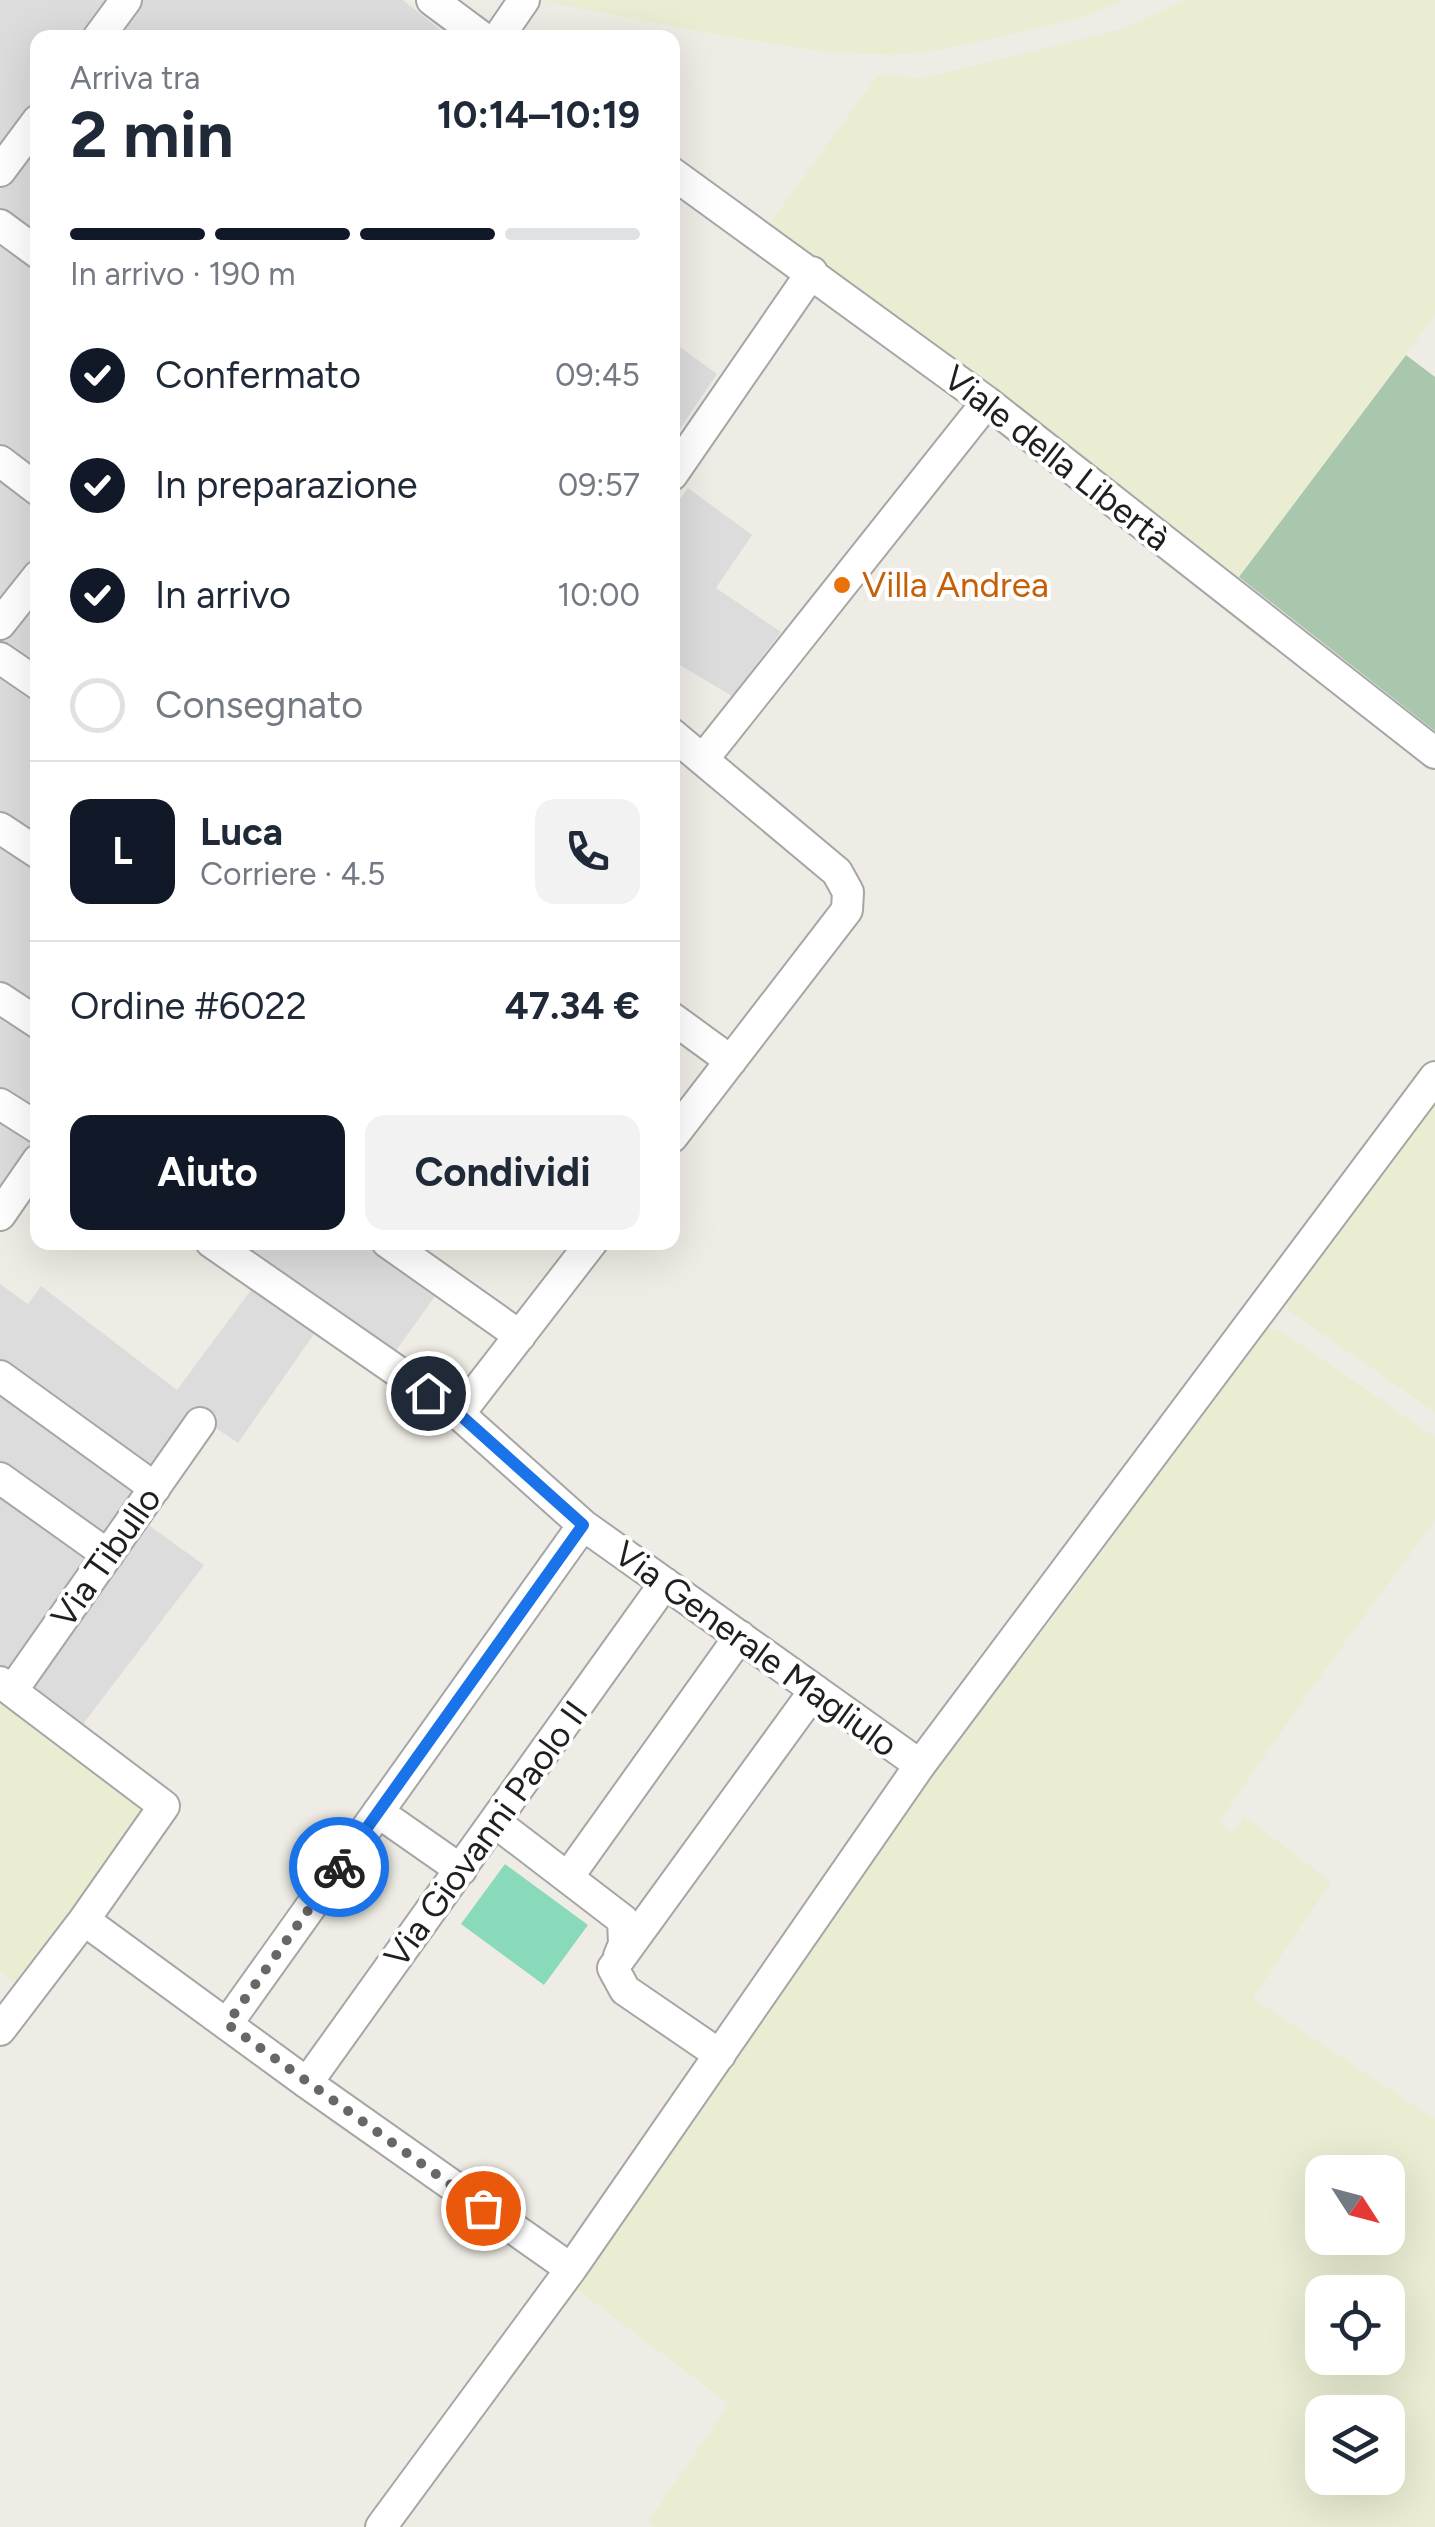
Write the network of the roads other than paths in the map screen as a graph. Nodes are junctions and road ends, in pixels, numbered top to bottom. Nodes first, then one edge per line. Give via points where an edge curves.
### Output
1 (126, 0) edge
2 (432, 0) edge
3 (524, 0) edge
4 (104, 30) edge
5 (473, 30) edge
6 (488, 30) edge
7 (30, 131) edge
8 (0, 170) edge
9 (680, 179) edge
10 (0, 224) edge
11 (30, 246) edge
12 (812, 272) junction
13 (987, 402) junction
14 (0, 461) edge
15 (680, 463) edge
16 (30, 484) edge
17 (30, 586) edge
18 (0, 624) edge
19 (0, 658) edge
20 (30, 679) edge
21 (680, 740) edge
22 (1435, 753) edge
23 (704, 758) junction
24 (0, 828) edge
25 (30, 848) edge
26 (0, 998) edge
27 (30, 1018) edge
28 (680, 1024) edge
29 (731, 1062) junction
30 (1435, 1077) edge
31 (0, 1104) edge
32 (30, 1123) edge
33 (680, 1128) edge
34 (30, 1172) edge
35 (0, 1215) edge
36 (224, 1250) edge
37 (398, 1250) edge
38 (586, 1250) edge
39 (520, 1336) junction
40 (0, 1376) edge
41 (459, 1414) junction
42 (200, 1423) dead end
43 (0, 1478) edge
44 (155, 1488) junction
45 (583, 1525) junction
46 (108, 1556) junction
47 (665, 1584) junction
48 (740, 1636) junction
49 (6, 1686) edge
50 (815, 1690) junction
51 (920, 1765) junction
52 (378, 1812) junction
53 (495, 1822) junction
54 (460, 1870) junction
55 (568, 1877) junction
56 (84, 1920) junction
57 (613, 1968) junction
58 (10, 1995) edge
59 (227, 2024) junction
60 (0, 2030) edge
61 (720, 2054) junction
62 (307, 2084) junction
63 (572, 2270) junction
64 (381, 2527) edge

1 - 4 street
2 - 5 street
3 - 6 street
7 - 8 street
9 - 12 street, Viale della Libertà
10 - 11 street
12 - 13 street, Viale della Libertà
12 - 15 street
13 - 22 street, Viale della Libertà
13 - 23 street
14 - 16 street
17 - 18 street
19 - 20 street
21 - 23 street
23 - 29 street via 837,872 848,892 847,910
24 - 25 street
26 - 27 street
28 - 29 street
29 - 33 street
30 - 51 street
31 - 32 street
34 - 35 street
36 - 41 street, Via Generale Magliulo
37 - 39 street
38 - 39 street
39 - 41 street
40 - 44 street
41 - 45 street, Via Generale Magliulo
42 - 44 street, Via Tibullo
43 - 46 street
44 - 46 street, Via Tibullo
45 - 47 street, Via Generale Magliulo
45 - 52 street
46 - 49 street, Via Tibullo
47 - 48 street, Via Generale Magliulo
47 - 53 street, Via Giovanni Paolo II
48 - 50 street, Via Generale Magliulo
48 - 55 street
49 - 56 street via 164,1806
50 - 51 street, Via Generale Magliulo
50 - 57 street
51 - 61 street
52 - 54 street
52 - 59 street
53 - 54 street, Via Giovanni Paolo II
53 - 55 street
54 - 62 street, Via Giovanni Paolo II
55 - 57 street via 623,1920 624,1944
56 - 58 street
56 - 59 street
57 - 61 street via 625,1990
58 - 60 street
59 - 62 street
61 - 63 street
62 - 63 street
63 - 64 street

